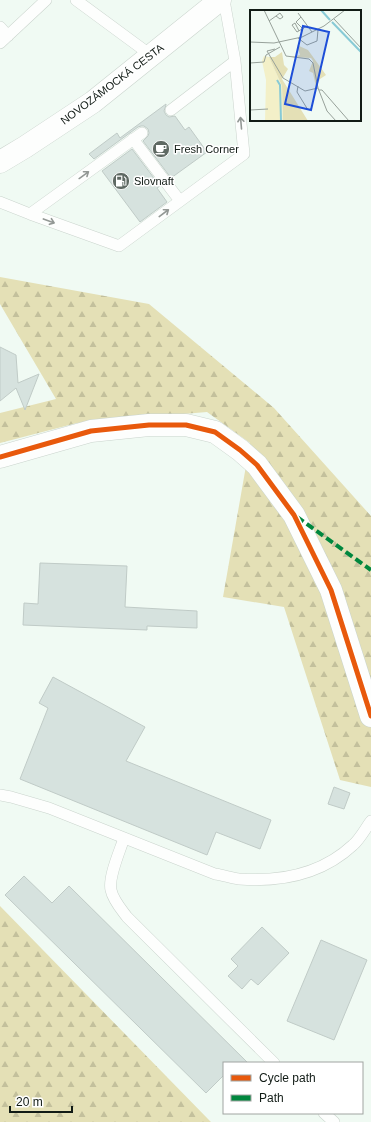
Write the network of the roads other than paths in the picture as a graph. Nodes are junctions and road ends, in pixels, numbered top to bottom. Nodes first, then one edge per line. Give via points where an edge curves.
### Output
1 (46, 0) edge
2 (76, 0) edge
3 (220, 0) edge
4 (224, 0) edge
5 (0, 27) edge
6 (8, 36) junction
7 (0, 44) edge
8 (152, 56) junction
9 (235, 60) junction
10 (171, 110) dead end
11 (0, 162) edge
12 (180, 201) junction
13 (0, 202) edge
14 (30, 214) junction
15 (0, 457) edge
16 (371, 716) edge
17 (0, 795) edge
18 (371, 821) edge
19 (124, 838) junction
20 (273, 1062) edge
21 (325, 1114) edge
22 (334, 1122) edge

1 - 6 lane
2 - 8 lane
3 - 8 street, NOVOZÁMOCKÁ CESTA
4 - 9 lane
5 - 6 lane
6 - 7 lane
8 - 11 street, NOVOZÁMOCKÁ CESTA via 93,102
9 - 10 lane
12 -> 9 lane via 244,154
14 -> 12 lane via 119,246
14 -> 12 lane via 137,136
13 - 14 lane
15 - 16 street via 91,431 148,425 186,425 215,432 256,465 294,515 332,590
17 - 19 lane via 49,808
18 - 19 lane via 354,845 332,862 291,876 266,879 238,879 215,874
19 - 20 lane via 111,877 111,889 118,904 127,917
21 - 22 lane

